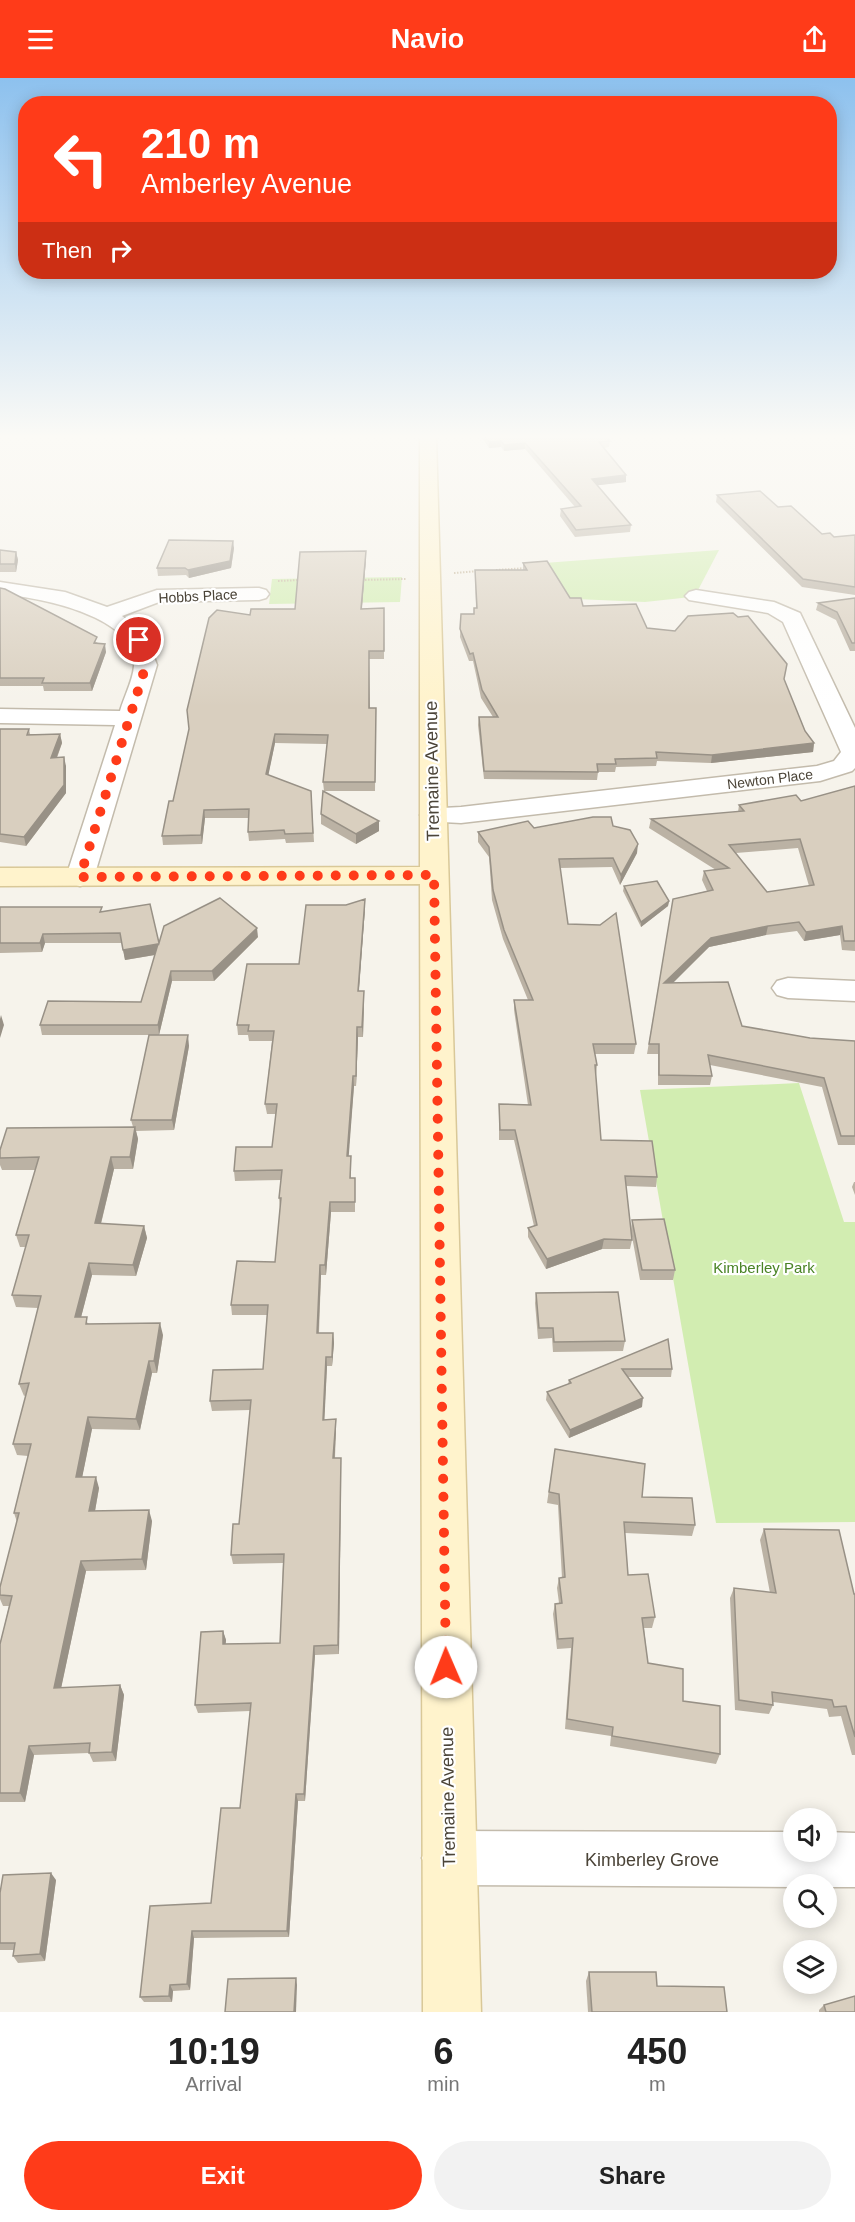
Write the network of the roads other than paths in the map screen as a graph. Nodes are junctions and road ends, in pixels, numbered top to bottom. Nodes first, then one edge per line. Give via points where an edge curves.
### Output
1 (421, 526) edge
2 (266, 587) road end
3 (0, 588) edge
4 (696, 596) dead end
5 (104, 615) junction
6 (0, 716) edge
7 (130, 718) junction
8 (433, 815) junction
9 (434, 875) junction
10 (0, 877) edge
11 (80, 877) junction
12 (788, 988) dead end
13 (855, 991) edge
14 (449, 1858) junction
15 (855, 1860) edge
16 (452, 2012) edge

1 - 8 main road, Tremaine Avenue via 417,576
2 - 5 street, Hobbs Place via 157,596
3 - 5 street via 52,594
4 - 8 street, Newton Place via 774,608 792,618 854,753 843,766 820,773
5 - 7 street via 139,640 144,651 146,665
6 - 7 street
7 - 11 street
8 - 9 main road, Tremaine Avenue
9 - 11 main road
9 - 14 main road, Tremaine Avenue
10 - 11 main road
12 - 13 street
14 - 15 street, Kimberley Grove
14 - 16 main road, Tremaine Avenue

